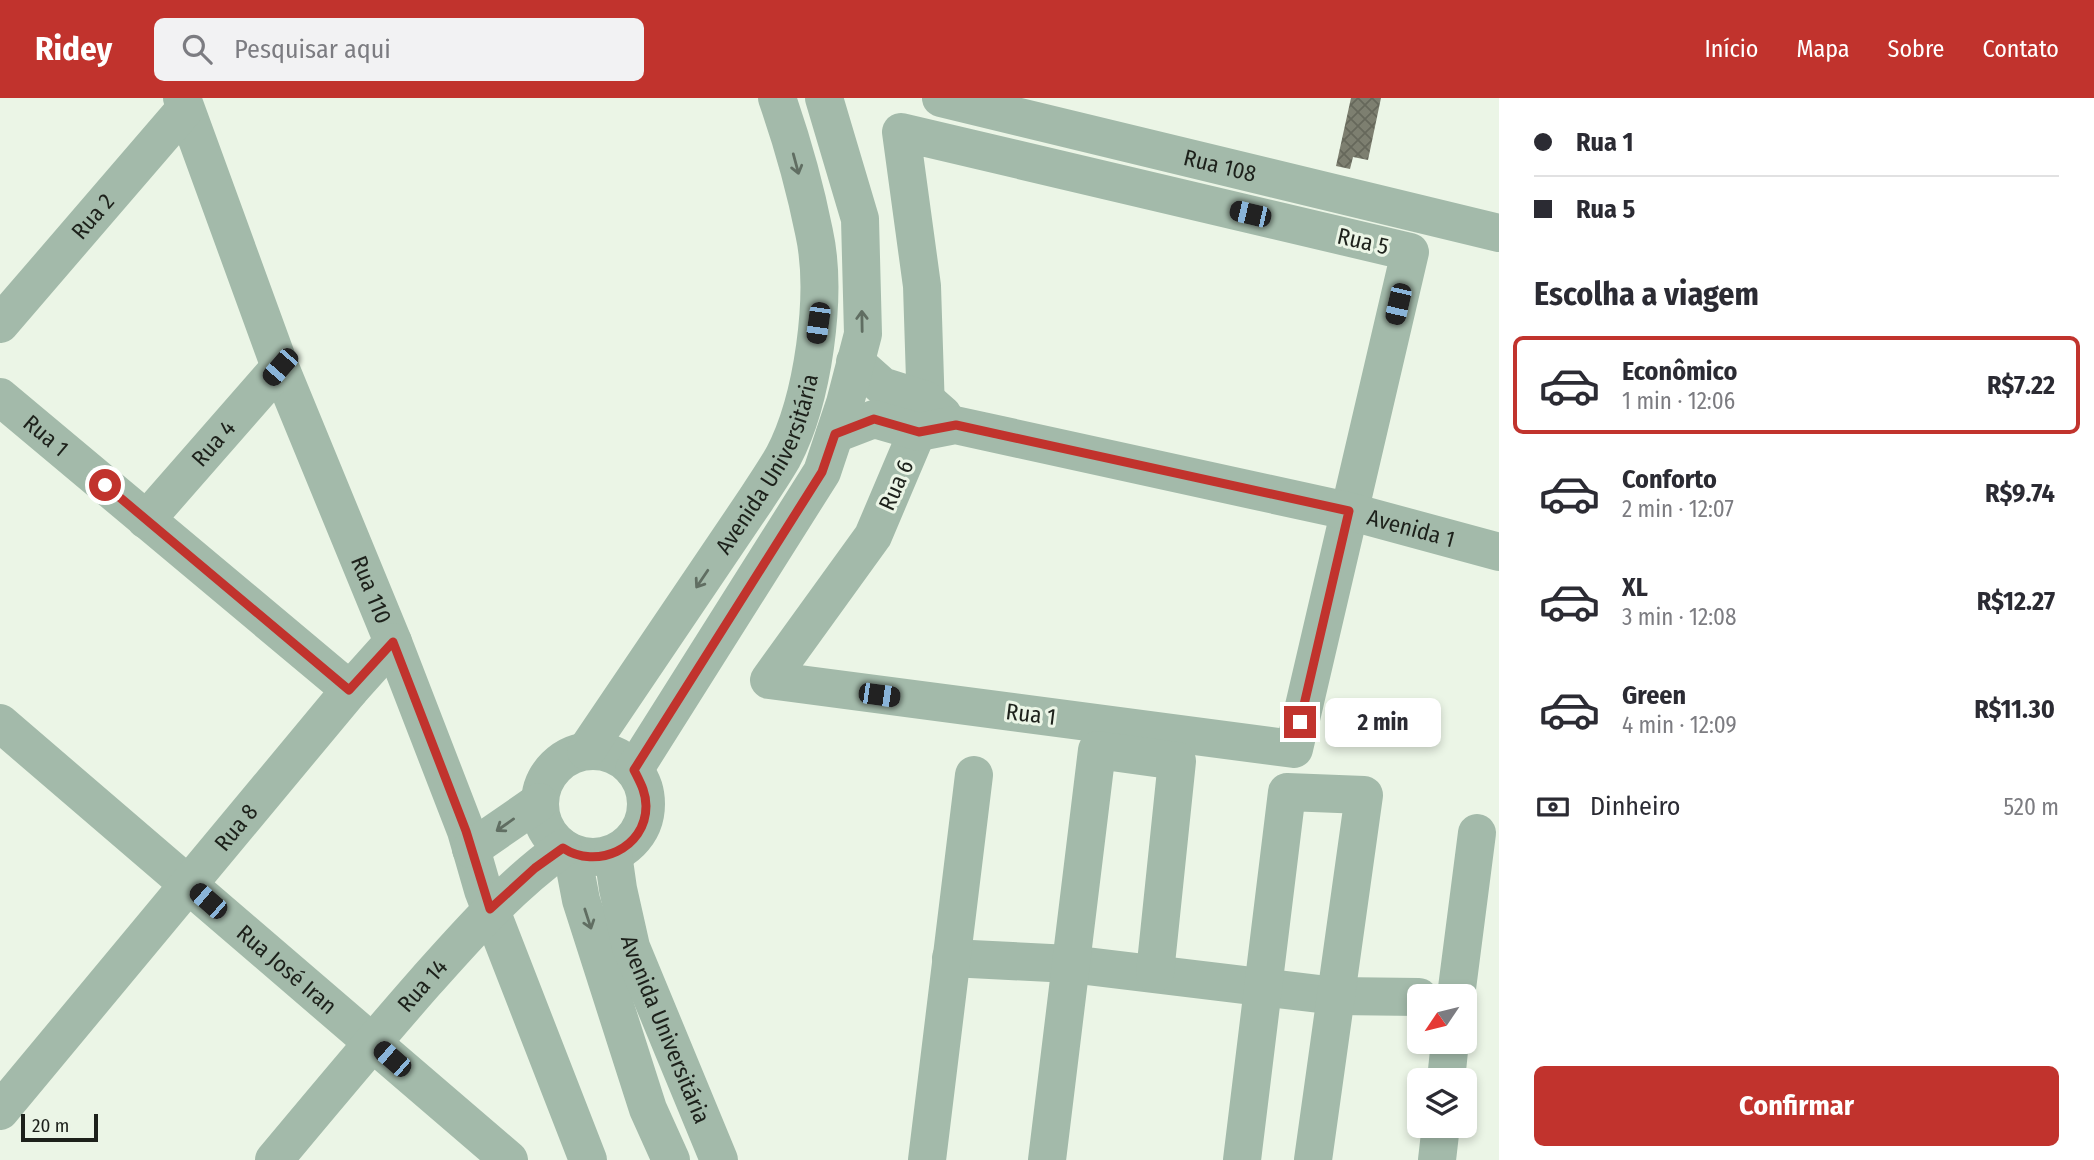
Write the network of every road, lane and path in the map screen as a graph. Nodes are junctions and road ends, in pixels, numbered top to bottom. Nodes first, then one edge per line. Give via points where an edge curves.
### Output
1 (777, 98) edge
2 (824, 98) edge
3 (941, 98) edge
4 (184, 103) edge
5 (901, 132) joint
6 (1499, 233) edge
7 (0, 324) edge
8 (855, 362) junction
9 (280, 367) junction
10 (0, 397) edge
11 (922, 416) junction
12 (835, 434) junction
13 (1349, 511) junction
14 (146, 520) junction
15 (1499, 552) edge
16 (393, 642) junction
17 (769, 680) joint
18 (349, 690) junction
19 (0, 723) edge
20 (1294, 749) joint
21 (586, 751) junction
22 (634, 770) junction
23 (974, 775) dead end
24 (539, 802) junction
25 (1477, 833) dead end
26 (471, 849) junction
27 (567, 850) junction
28 (613, 854) junction
29 (188, 884) junction
30 (490, 909) junction
31 (951, 958) junction
32 (1070, 964) junction
33 (1155, 973) junction
34 (1458, 984) edge
35 (1263, 989) junction
36 (1336, 996) junction
37 (1407, 997) edge
38 (372, 1042) junction
39 (688, 1086) junction
40 (648, 1108) junction
41 (0, 1111) edge
42 (1440, 1138) edge
43 (274, 1160) edge
44 (509, 1160) edge
45 (588, 1160) edge
46 (671, 1160) edge
47 (719, 1160) edge
48 (927, 1160) edge
49 (1047, 1160) edge
50 (1242, 1160) edge
51 (1313, 1160) edge
52 (1437, 1160) edge

1 -> 21 street, Avenida Universitária via 815,234 820,304 804,402 784,455
8 -> 2 street, Avenida Universitária via 863,334 860,219
3 - 6 street, Rua 108
4 - 7 street, Rua 2
4 - 9 street, Rua 110
5 - 11 street, Rua 6 via 922,286
5 - 13 street, Rua 5 via 1410,252
8 - 11 street
8 - 12 street, Avenida Universitária
9 - 14 street, Rua 4
9 - 16 street, Rua 110
10 - 14 street, Rua 1
11 - 12 street via 874,419
11 - 13 street, Avenida 1
11 - 17 street, Rua 6 via 873,536
12 - 22 street, Avenida Universitária via 822,472
13 - 15 street, Avenida 1
13 - 20 street, Rua 5
14 - 18 street, Rua 1
16 - 18 street, Rua 8
16 - 26 street, Rua 110
17 - 20 street, Rua 1
18 - 29 street, Rua 8
19 - 29 street, Rua José Iran
21 - 22 street via 620,758
21 - 24 street, Avenida Universitária via 559,762 549,773
22 - 28 street via 644,788 646,808 630,843
23 - 31 street
24 -> 26 street
24 - 27 street, Avenida Universitária via 548,832
25 - 34 street
26 - 30 street, Rua 110
27 - 28 street via 593,858
27 - 30 street via 535,868
27 -> 40 street, Avenida Universitária
28 - 39 street, Avenida Universitária via 631,947
29 - 38 street, Rua José Iran
29 - 41 street, Rua 8
30 - 38 street, Rua 14
30 - 45 street, Rua 110
31 - 32 street
31 - 48 street
32 - 33 street
32 - 33 street via 1097,750 1177,761
32 - 49 street
33 - 35 street
35 - 36 street
35 - 36 street via 1287,792 1364,795
35 - 50 street
36 - 37 street
36 - 51 street
38 - 43 street, Rua 14
38 - 44 street, Rua José Iran
39 - 40 street
39 - 47 street, Avenida Universitária
40 - 46 street, Avenida Universitária
42 - 52 street

